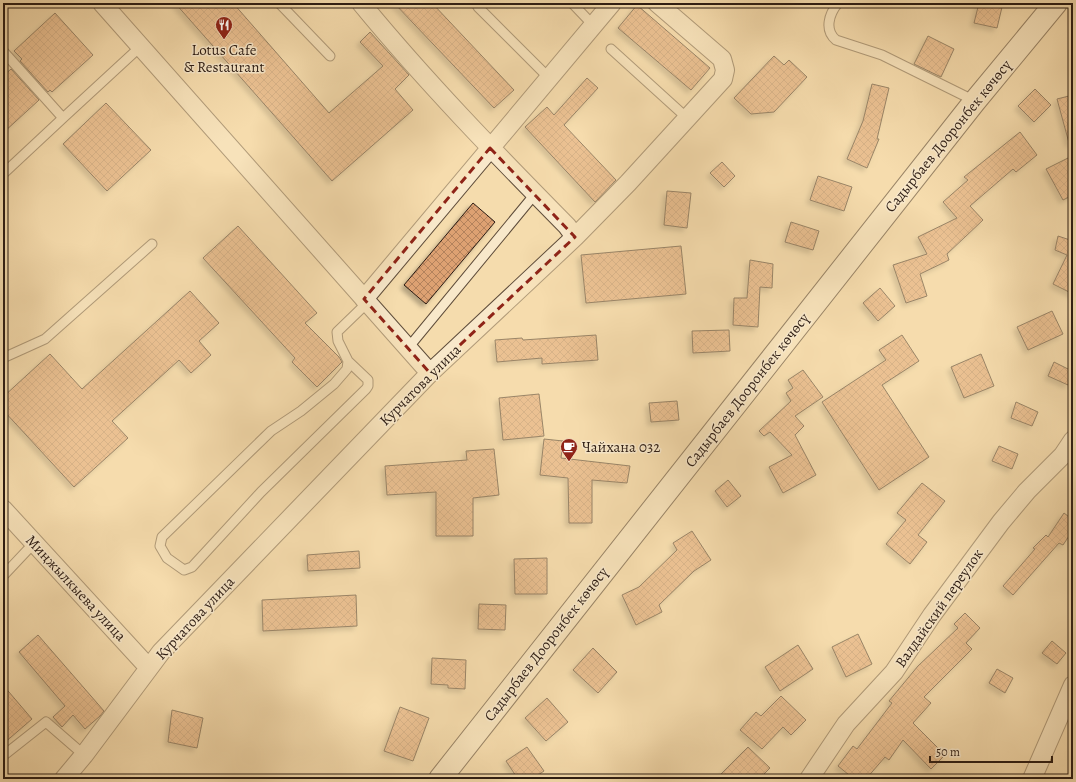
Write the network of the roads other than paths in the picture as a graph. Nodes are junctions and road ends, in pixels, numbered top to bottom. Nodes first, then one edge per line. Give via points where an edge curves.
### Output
1 (280, 3) edge
2 (361, 3) edge
3 (476, 3) edge
4 (572, 3) edge
5 (612, 3) edge
6 (657, 3) edge
7 (838, 3) edge
8 (1056, 3) edge
9 (106, 4) edge
10 (593, 25) junction
11 (140, 47) junction
12 (611, 49) dead end
13 (3, 51) edge
14 (330, 56) dead end
15 (549, 78) junction
16 (975, 102) junction
17 (63, 118) junction
18 (687, 118) junction
19 (490, 148) junction
20 (3, 174) edge
21 (535, 194) junction
22 (575, 237) junction
23 (152, 244) dead end
24 (366, 301) junction
25 (408, 348) junction
26 (3, 358) edge
27 (348, 362) junction
28 (430, 373) junction
29 (1073, 440) edge
30 (3, 509) edge
31 (34, 543) junction
32 (3, 576) edge
33 (149, 668) junction
34 (1073, 685) edge
35 (84, 755) junction
36 (3, 756) edge
37 (64, 779) edge
38 (440, 779) edge
39 (809, 779) edge
40 (1032, 779) edge

1 - 14 lane
2 - 19 street
3 - 15 lane
4 - 10 lane
5 - 10 street
6 - 18 street, Курчатова улица via 722,59 726,70 723,79
7 - 16 lane via 830,15 829,25 836,40 882,55
8 - 16 main road, Садырбаев Дооронбек көчөсү
9 - 11 street
10 - 15 street
11 - 17 lane
11 - 24 street
12 - 18 lane
13 - 17 lane
15 - 19 street
16 - 38 main road, Садырбаев Дооронбек көчөсү
17 - 20 lane
18 - 22 street, Курчатова улица
19 - 21 street
19 - 24 street
21 - 22 street
21 - 25 lane
22 - 28 street, Курчатова улица
23 - 26 lane via 45,339
24 - 25 street
24 - 27 lane via 337,332 338,341
25 - 28 street
27 - 27 lane via 346,369 334,384 272,430 162,537 160,546 168,558 184,570 192,566 261,492 366,389 368,380
28 - 33 street, Курчатова улица via 161,652
29 - 39 street, Валдайский переулок via 1063,455 1001,522 932,615 894,672 846,724
30 - 31 street, Миңжылкыева улица
31 - 32 lane
31 - 33 street, Миңжылкыева улица
33 - 35 street, Курчатова улица
34 - 40 street
35 - 36 lane via 46,722
35 - 37 street, Курчатова улица

